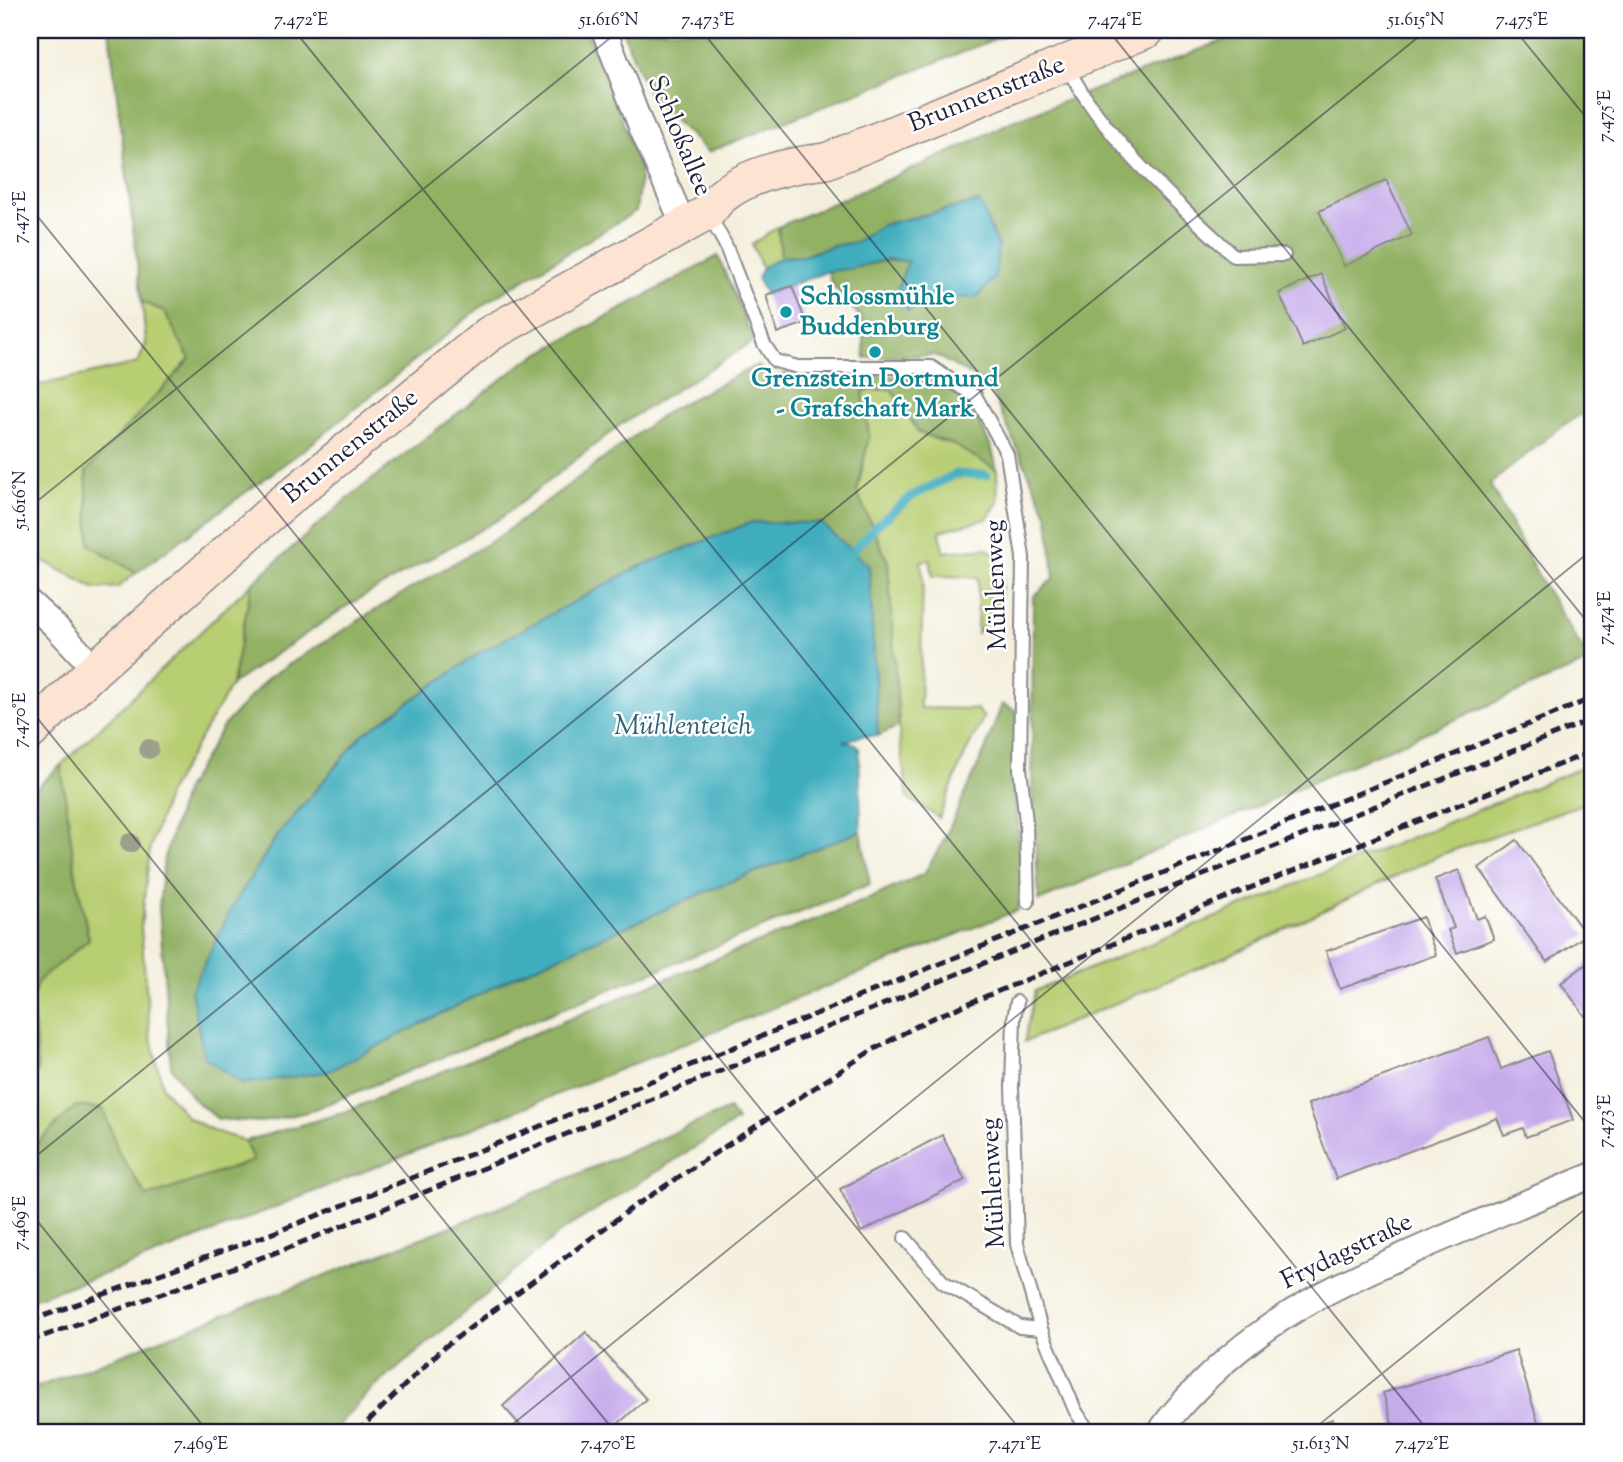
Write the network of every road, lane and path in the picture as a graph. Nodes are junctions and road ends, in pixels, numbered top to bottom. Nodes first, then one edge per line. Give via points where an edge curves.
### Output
1 (604, 30) edge
2 (1147, 30) edge
3 (1065, 63) junction
4 (696, 219) junction
5 (1284, 255) dead end
6 (30, 603) edge
7 (95, 669) junction
8 (30, 732) edge
9 (1028, 902) dead end
10 (1017, 1002) dead end
11 (1593, 1175) edge
12 (905, 1238) dead end
13 (1041, 1329) junction
14 (1089, 1432) edge
15 (1160, 1432) edge

1 - 4 street, Schloßallee via 642,129
2 - 3 street, Brunnenstraße
3 - 4 street, Brunnenstraße via 826,161 800,181 751,205
3 - 5 lane via 1089,106 1127,153 1234,256
4 - 7 street, Brunnenstraße via 489,334 279,506
4 - 9 lane, Mühlenweg via 725,244 775,361 798,367 931,367 976,397 1007,454 1023,557 1020,768
6 - 7 street
7 - 8 street, Brunnenstraße
10 - 13 lane, Mühlenweg via 1012,1087 1017,1244
11 - 15 street, Frydagstraße via 1330,1289 1286,1315 1237,1350
12 - 13 lane via 943,1282 1020,1327
13 - 14 lane, Mühlenweg

